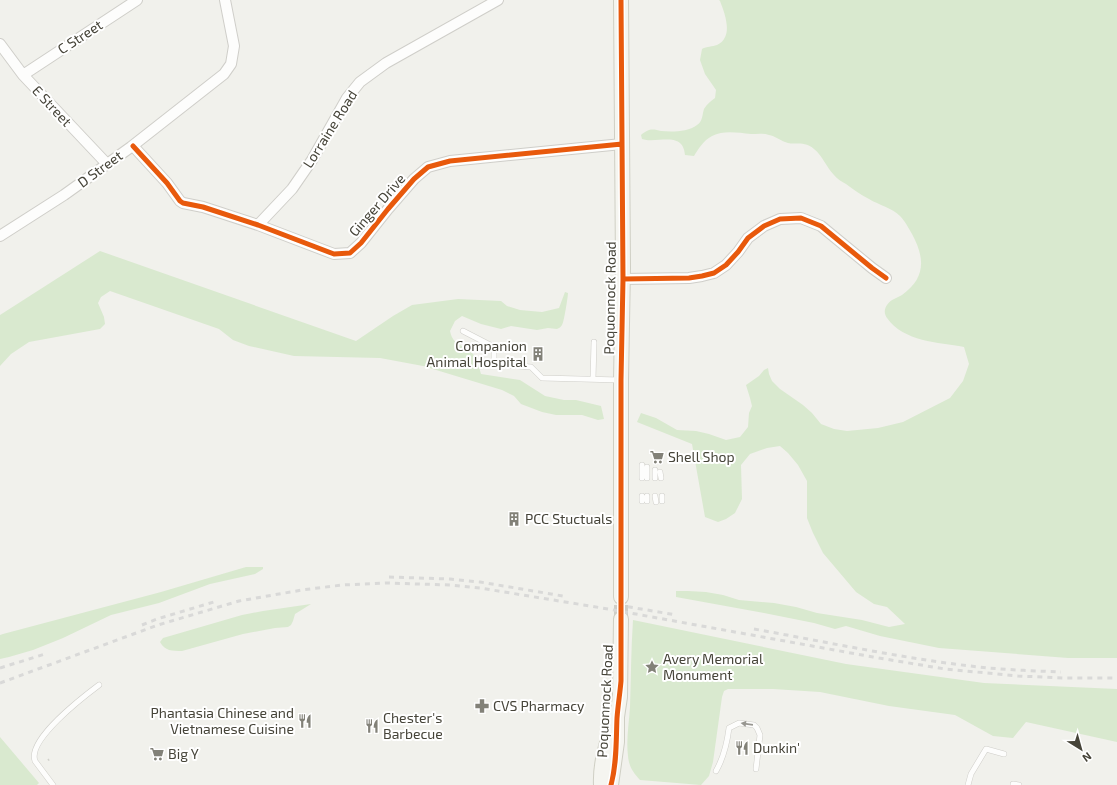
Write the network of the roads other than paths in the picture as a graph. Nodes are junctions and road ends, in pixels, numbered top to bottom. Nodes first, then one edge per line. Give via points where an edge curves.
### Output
1 (137, 0) edge
2 (224, 0) edge
3 (498, 0) edge
4 (621, 0) edge
5 (0, 44) edge
6 (23, 75) junction
7 (622, 144) junction
8 (133, 146) junction
9 (107, 164) junction
10 (258, 225) junction
11 (0, 236) edge
12 (886, 278) dead end
13 (623, 279) junction
14 (463, 331) dead end
15 (594, 342) dead end
16 (592, 379) junction
17 (621, 380) junction
18 (644, 466) dead end
19 (658, 471) dead end
20 (644, 478) dead end
21 (658, 478) dead end
22 (621, 597) tunnel mouth
23 (621, 619) tunnel mouth
24 (99, 686) dead end
25 (617, 717) junction
26 (1004, 754) dead end
27 (756, 768) dead end
28 (716, 771) dead end
29 (53, 785) edge
30 (601, 785) edge
31 (611, 785) edge
32 (968, 785) edge
33 (1013, 785) edge
34 (1019, 785) edge

1 - 6 street, C Street
2 - 8 street, D Street via 234,46 231,64 224,74
3 - 10 street, Lorraine Road via 386,63 360,82 347,98 312,160 292,189
4 - 7 street, Poquonnock Road
5 - 6 street, E Street
6 - 9 street, E Street
7 - 10 street, Ginger Drive via 450,161 428,167 350,253 334,254
7 - 13 street, Poquonnock Road
8 - 9 street, D Street
8 - 10 street, Ginger Drive via 183,203
9 - 11 street, D Street
12 - 13 street via 821,226 801,218 780,219 764,226 748,238 726,265 714,272 689,278
13 - 17 street, Poquonnock Road
14 - 16 lane via 494,347 494,364 531,367 542,378
15 - 16 lane
16 - 17 lane
17 - 22 street, Poquonnock Road
18 - 20 lane
19 - 21 lane
23 - 25 street, Poquonnock Road
24 - 29 lane via 80,699 55,723 42,737 34,752 35,761
25 - 30 street, Poquonnock Road via 607,742
25 - 31 street, Poquonnock Road via 617,742
26 - 32 lane via 986,749 971,774
27 -> 28 lane via 759,732 754,725 739,723 729,728 726,748
33 - 34 lane

